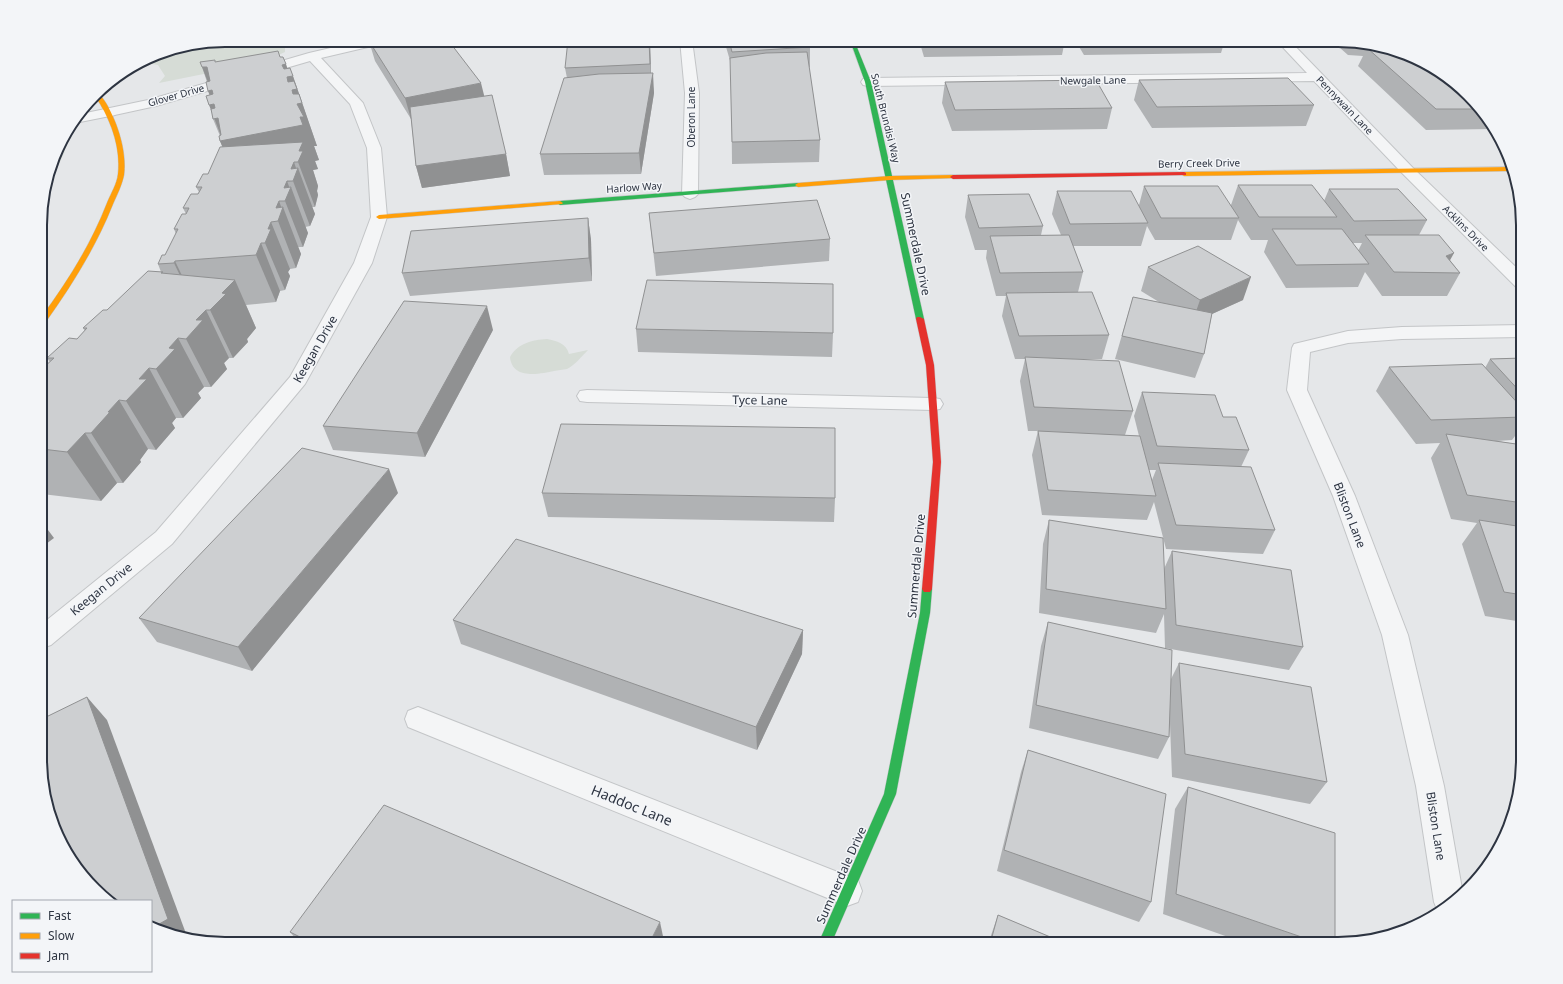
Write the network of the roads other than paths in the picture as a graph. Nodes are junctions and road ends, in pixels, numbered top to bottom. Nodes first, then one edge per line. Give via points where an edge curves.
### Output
1 (351, 47) edge
2 (687, 47) edge
3 (855, 47) edge
4 (1289, 47) edge
5 (313, 56) junction
6 (1318, 77) junction
7 (868, 82) junction
8 (100, 98) edge
9 (110, 112) junction
10 (83, 118) edge
11 (1507, 169) edge
12 (1408, 171) junction
13 (890, 178) junction
14 (690, 194) junction
15 (379, 217) junction
16 (1516, 277) edge
17 (47, 315) edge
18 (1516, 331) edge
19 (588, 396) dead end
20 (933, 404) junction
21 (47, 634) edge
22 (418, 719) dead end
23 (847, 891) junction
24 (1448, 898) edge
25 (827, 937) edge

1 - 5 street, Glover Drive
2 - 14 street, Oberon Lane via 692,93
3 - 7 street, South Brundisi Way
4 - 6 street, Pennywain Lane
5 - 9 street, Glover Drive via 151,103
5 - 15 street, Keegan Drive via 356,102 374,148
6 - 7 street, Newgale Lane
6 - 12 street, Pennywain Lane
7 - 13 street, South Brundisi Way
8 - 9 street
9 - 10 street, Glover Drive
9 - 17 street via 119,142 121,172 108,213 63,295
11 - 12 street, Berry Creek Drive
12 - 13 street, Berry Creek Drive
12 - 16 street, Acklins Drive
13 - 14 street, Harlow Way
13 - 20 street, Summerdale Drive via 930,365
14 - 15 street, Harlow Way
15 - 21 street, Keegan Drive via 363,263 298,380 164,538
18 - 24 street, Bliston Lane via 1402,332 1348,338 1301,348 1297,390 1344,496 1395,635 1430,786
19 - 20 street, Tyce Lane
20 - 23 street, Summerdale Drive via 937,462 925,613 890,794
22 - 23 street, Haddoc Lane
23 - 25 street, Summerdale Drive

